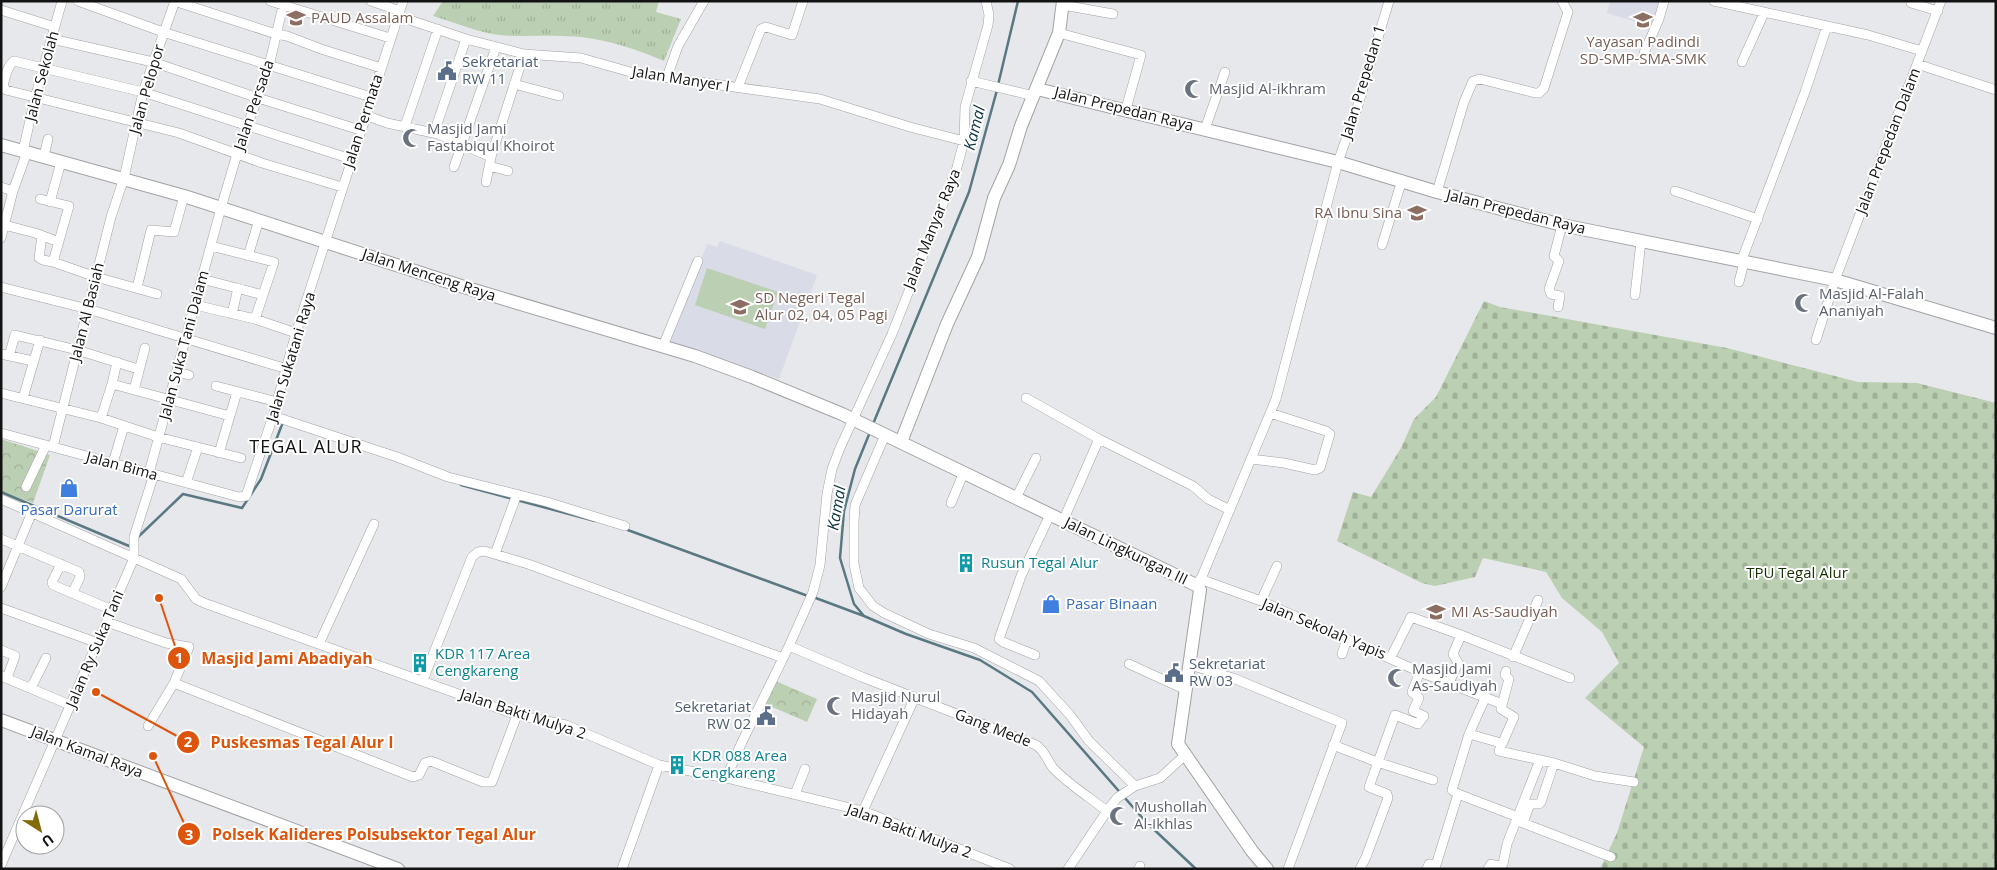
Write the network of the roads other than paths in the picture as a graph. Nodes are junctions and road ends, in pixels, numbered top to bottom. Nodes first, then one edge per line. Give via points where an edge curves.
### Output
1 (62, 1) edge
2 (78, 1) edge
3 (174, 1) edge
4 (270, 1) edge
5 (371, 1) edge
6 (403, 1) edge
7 (704, 1) edge
8 (803, 1) edge
9 (986, 1) edge
10 (1388, 1) edge
11 (1562, 1) edge
12 (1664, 1) edge
13 (1714, 1) edge
14 (1941, 1) edge
15 (284, 3) edge
16 (1063, 3) edge
17 (1910, 3) dead end
18 (1, 10) edge
19 (1938, 11) junction
20 (399, 13) junction
21 (1764, 13) junction
22 (1112, 14) dead end
23 (1827, 26) junction
24 (55, 27) junction
25 (438, 29) junction
26 (163, 32) junction
27 (276, 34) junction
28 (1059, 34) junction
29 (390, 38) junction
30 (52, 39) junction
31 (466, 39) junction
32 (496, 47) junction
33 (1922, 51) junction
34 (1644, 53) dead end
35 (524, 54) junction
36 (154, 62) junction
37 (1742, 62) dead end
38 (1917, 64) junction
39 (269, 66) junction
40 (380, 68) junction
41 (43, 69) junction
42 (1225, 72) dead end
43 (667, 77) junction
44 (3, 78) edge
45 (972, 81) junction
46 (514, 84) junction
47 (738, 87) junction
48 (1996, 90) edge
49 (143, 92) junction
50 (1036, 92) junction
51 (559, 96) dead end
52 (371, 97) junction
53 (35, 98) junction
54 (258, 98) junction
55 (1126, 109) junction
56 (365, 115) junction
57 (136, 123) junction
58 (248, 126) junction
59 (405, 126) junction
60 (1205, 129) junction
61 (360, 130) junction
62 (434, 133) junction
63 (48, 139) dead end
64 (964, 141) junction
65 (462, 143) junction
66 (1, 145) edge
67 (25, 151) junction
68 (237, 154) junction
69 (44, 156) junction
70 (491, 156) junction
71 (351, 159) junction
72 (61, 162) junction
73 (1338, 162) junction
74 (489, 166) junction
75 (454, 167) dead end
76 (508, 171) dead end
77 (124, 178) junction
78 (1402, 180) junction
79 (486, 182) dead end
80 (1, 187) edge
81 (342, 187) junction
82 (14, 191) junction
83 (1437, 192) junction
84 (1675, 192) dead end
85 (184, 196) junction
86 (40, 199) dead end
87 (50, 202) junction
88 (220, 212) junction
89 (1758, 219) junction
90 (259, 220) junction
91 (3, 224) edge
92 (1562, 225) junction
93 (42, 236) junction
94 (1, 238) edge
95 (1641, 241) junction
96 (59, 242) junction
97 (326, 242) junction
98 (1382, 245) dead end
99 (211, 246) junction
100 (248, 256) junction
101 (698, 261) dead end
102 (54, 262) junction
103 (1743, 262) junction
104 (96, 277) junction
105 (202, 279) junction
106 (1835, 280) junction
107 (1739, 282) dead end
108 (1, 287) edge
109 (137, 288) junction
110 (238, 288) junction
111 (157, 294) dead end
112 (263, 295) junction
113 (1634, 295) dead end
114 (195, 305) junction
115 (1558, 307) dead end
116 (88, 309) junction
117 (232, 314) junction
118 (255, 319) junction
119 (1996, 328) edge
120 (296, 333) junction
121 (40, 340) junction
122 (186, 340) junction
123 (1816, 340) dead end
124 (663, 346) junction
125 (145, 348) dead end
126 (77, 350) junction
127 (5, 355) edge
128 (33, 361) junction
129 (117, 362) junction
130 (138, 369) junction
131 (287, 369) junction
132 (177, 372) junction
133 (189, 375) dead end
134 (112, 384) junction
135 (216, 386) dead end
136 (134, 390) junction
137 (237, 392) junction
138 (1, 393) edge
139 (23, 398) junction
140 (1026, 398) dead end
141 (169, 399) junction
142 (277, 402) junction
143 (63, 408) junction
144 (1270, 413) junction
145 (230, 416) junction
146 (273, 416) junction
147 (101, 418) junction
148 (858, 422) junction
149 (124, 426) junction
150 (1, 433) edge
151 (882, 434) junction
152 (158, 437) junction
153 (1099, 439) junction
154 (901, 442) junction
155 (49, 446) junction
156 (198, 447) junction
157 (219, 453) junction
158 (241, 458) dead end
159 (1036, 458) dead end
160 (1251, 459) junction
161 (113, 463) junction
162 (964, 472) junction
163 (151, 473) junction
164 (186, 483) junction
165 (26, 487) dead end
166 (243, 497) joint
167 (516, 498) junction
168 (1016, 498) junction
169 (1, 499) edge
170 (950, 503) dead end
171 (1230, 510) junction
172 (32, 512) junction
173 (1050, 515) junction
174 (1063, 521) junction
175 (374, 524) dead end
176 (626, 526) dead end
177 (1, 539) edge
178 (18, 546) junction
179 (495, 554) junction
180 (134, 558) junction
181 (61, 564) junction
182 (1277, 566) dead end
183 (1199, 582) junction
184 (1, 587) edge
185 (73, 592) junction
186 (1538, 600) dead end
187 (1261, 601) junction
188 (1, 608) edge
189 (112, 610) junction
190 (107, 622) junction
191 (1462, 636) junction
192 (1347, 639) junction
193 (98, 643) junction
194 (319, 644) junction
195 (789, 646) junction
196 (1, 650) edge
197 (1342, 654) dead end
198 (1036, 655) dead end
199 (1513, 656) junction
200 (46, 658) dead end
201 (783, 658) junction
202 (1391, 658) junction
203 (1129, 664) dead end
204 (1190, 665) junction
205 (1506, 671) dead end
206 (1420, 672) junction
207 (4, 677) edge
208 (1570, 678) dead end
209 (423, 680) junction
210 (174, 683) junction
211 (1449, 683) junction
212 (31, 688) junction
213 (1186, 690) junction
214 (1486, 696) junction
215 (915, 697) junction
216 (1502, 704) junction
217 (70, 705) junction
218 (517, 715) junction
219 (1, 720) edge
220 (148, 726) dead end
221 (1469, 734) junction
222 (56, 741) junction
223 (1501, 743) junction
224 (1333, 745) junction
225 (1184, 756) junction
226 (1540, 760) junction
227 (1377, 762) junction
228 (1554, 763) junction
229 (659, 765) junction
230 (805, 769) dead end
231 (726, 778) junction
232 (1433, 780) dead end
233 (1633, 782) dead end
234 (1133, 787) junction
235 (795, 794) junction
236 (1458, 794) junction
237 (862, 811) junction
238 (1107, 811) junction
239 (1519, 820) junction
240 (1607, 856) dead end
241 (1, 865) edge
242 (398, 869) edge
243 (622, 869) edge
244 (1010, 869) edge
245 (1068, 869) edge
246 (1267, 869) edge
247 (1288, 869) edge
248 (1360, 869) edge
249 (1428, 869) edge
250 (1488, 869) edge

1 - 24 street, Jalan Sekolah
2 - 26 street
3 - 26 street, Jalan Pelopor
3 - 27 street
4 - 15 street
5 - 20 street, Jalan Manyer I
6 - 20 street, Jalan Permata
7 - 43 street via 678,46
8 - 47 street via 792,34 766,27 761,29
9 - 45 street, Jalan Manyar Raya via 988,25
10 - 73 street, Jalan Prepedan 1
11 - 83 street via 1568,12 1542,91 1530,92 1479,79 1473,81
12 - 34 street
13 - 21 street
14 - 19 street, Jalan Prepedan Dalam
15 - 27 street, Jalan Persada
15 - 29 street
16 - 22 street
16 - 28 street, Jalan Prepedan Raya
17 - 19 street
18 - 24 street
19 - 33 street, Jalan Prepedan Dalam
20 - 25 street, Jalan Manyer I
20 - 29 street, Jalan Permata
21 - 23 street
21 - 37 street
23 - 33 street
23 - 89 street
24 - 30 street, Jalan Sekolah
25 - 31 street, Jalan Manyer I
25 - 59 street
26 - 36 street, Jalan Pelopor
26 - 39 street
27 - 39 street, Jalan Persada
27 - 40 street
28 - 50 street, Jalan Prepedan Raya
28 - 55 street via 1141,55
29 - 40 street, Jalan Permata
30 - 36 street
30 - 41 street, Jalan Sekolah
31 - 32 street, Jalan Manyer I
31 - 62 street
32 - 35 street, Jalan Manyer I
32 - 65 street
33 - 38 street, Jalan Prepedan Dalam
35 - 43 street, Jalan Manyer I via 581,58 634,73
35 - 46 street
36 - 49 street, Jalan Pelopor
36 - 54 street
38 - 48 street
38 - 106 street, Jalan Prepedan Dalam
39 - 52 street
39 - 54 street, Jalan Persada
40 - 52 street, Jalan Permata
41 - 44 street via 13,61
41 - 49 street
41 - 53 street, Jalan Sekolah
42 - 60 street
43 - 47 street, Jalan Manyer I
44 - 53 street via 5,90
45 - 50 street
45 - 64 street, Jalan Manyar Raya via 965,107
46 - 51 street
46 - 70 street
47 - 64 street, Jalan Manyer I via 820,99
49 - 57 street, Jalan Pelopor
49 - 58 street
50 - 55 street, Jalan Prepedan Raya
50 - 154 street, Jalan Prepedan Raya via 994,198 978,257 947,324
52 - 56 street, Jalan Permata
53 - 57 street
53 - 67 street, Jalan Sekolah
54 - 58 street, Jalan Persada
54 - 61 street
55 - 60 street, Jalan Prepedan Raya
56 - 59 street
56 - 61 street, Jalan Permata
57 - 68 street via 179,133
57 - 77 street, Jalan Pelopor
58 - 68 street, Jalan Persada
58 - 71 street
59 - 62 street
60 - 73 street, Jalan Prepedan Raya
61 - 71 street, Jalan Permata
62 - 65 street
63 - 69 street
64 - 148 street, Jalan Manyar Raya via 933,232
65 - 70 street
65 - 75 street
66 - 67 street, Jalan Menceng Raya
67 - 69 street, Jalan Menceng Raya
67 - 82 street, Jalan Sekolah
68 - 81 street
68 - 88 street, Jalan Persada
69 - 72 street, Jalan Menceng Raya
70 - 74 street
71 - 81 street, Jalan Permata
72 - 77 street, Jalan Menceng Raya
72 - 87 street
73 - 78 street, Jalan Prepedan Raya
73 - 144 street, Jalan Prepedan 1
74 - 76 street
74 - 79 street
77 - 85 street, Jalan Menceng Raya
77 - 104 street, Jalan Al Basiah
78 - 83 street, Jalan Prepedan Raya
78 - 98 street
80 - 82 street
81 - 97 street, Jalan Permata
82 - 91 street, Jalan Sekolah
83 - 92 street, Jalan Prepedan Raya
84 - 89 street
85 - 88 street, Jalan Menceng Raya
85 - 109 street via 174,232 151,230
86 - 87 street
87 - 96 street via 69,206
88 - 90 street, Jalan Menceng Raya
88 - 99 street, Jalan Suka Tani Dalam
89 - 103 street
90 - 97 street, Jalan Menceng Raya
90 - 100 street
91 - 93 street
91 - 94 street, Jalan Sekolah
92 - 95 street, Jalan Prepedan Raya
92 - 115 street via 1554,256 1559,261 1549,289 1551,294 1560,296
93 - 96 street
93 - 102 street via 39,258
95 - 103 street, Jalan Prepedan Raya
95 - 113 street
96 - 102 street
97 - 120 street, Jalan Sukatani Raya
97 - 124 street, Jalan Menceng Raya via 464,288
99 - 100 street
99 - 105 street, Jalan Suka Tani Dalam
100 - 112 street via 274,262
101 - 124 street
102 - 104 street
103 - 106 street, Jalan Prepedan Raya
103 - 107 street
104 - 109 street
104 - 116 street, Jalan Al Basiah
105 - 110 street
105 - 114 street, Jalan Suka Tani Dalam
106 - 119 street, Jalan Prepedan Raya
106 - 123 street, Jalan Prepedan Dalam
108 - 116 street
109 - 111 street
110 - 112 street
110 - 117 street
112 - 118 street
114 - 117 street
114 - 122 street, Jalan Suka Tani Dalam
116 - 122 street
116 - 126 street, Jalan Al Basiah
117 - 118 street
118 - 120 street
120 - 131 street, Jalan Sukatani Raya
121 - 126 street
121 - 127 street via 15,335
121 - 128 street
122 - 131 street
122 - 132 street, Jalan Suka Tani Dalam
124 - 148 street, Jalan Menceng Raya via 795,393
125 - 130 street
126 - 129 street
126 - 143 street, Jalan Al Basiah
127 - 128 street
128 - 139 street
129 - 130 street
129 - 134 street
130 - 136 street
131 - 142 street, Jalan Sukatani Raya
132 - 133 street
132 - 141 street, Jalan Suka Tani Dalam
134 - 136 street
134 - 147 street
135 - 137 street
136 - 141 street
137 - 142 street
137 - 145 street
138 - 139 street
139 - 143 street
140 - 153 street
141 - 145 street
141 - 152 street, Jalan Suka Tani Dalam
142 - 146 street, Jalan Sukatani Raya
143 - 147 street
143 - 155 street, Jalan Al Basiah
144 - 160 street
144 - 160 street via 1330,434 1320,468 1315,470
145 - 157 street
146 - 166 street, Jalan Sukatani Raya via 248,492
146 - 167 street
147 - 149 street
148 - 151 street, Jalan Lingkungan III
148 - 195 street, Jalan Manyar Raya via 840,448 832,470 820,565 813,592
149 - 152 street
149 - 161 street
150 - 155 street, Jalan Bima
151 - 154 street, Jalan Lingkungan III
151 - 234 street via 855,505 854,564 864,596 877,610 929,634 974,648 1039,681
152 - 156 street
152 - 163 street, Jalan Suka Tani Dalam
153 - 171 street via 1193,486 1208,499
153 - 174 street
154 - 162 street, Jalan Lingkungan III
155 - 161 street, Jalan Bima
155 - 165 street, Jalan Al Basiah
156 - 157 street
156 - 164 street
157 - 158 street
159 - 168 street
160 - 171 street
161 - 163 street, Jalan Bima
162 - 168 street, Jalan Lingkungan III
162 - 170 street
163 - 164 street, Jalan Bima
163 - 180 street, Jalan Ry Suka Tani via 134,541
164 - 166 street, Jalan Bima
167 - 176 street
167 - 179 street
168 - 173 street, Jalan Lingkungan III
169 - 172 street
171 - 183 street
172 - 178 street
172 - 180 street
173 - 174 street, Jalan Lingkungan III
173 - 198 street via 1025,566 999,638
174 - 183 street, Jalan Lingkungan III
175 - 194 street
177 - 178 street
178 - 181 street
178 - 184 street
179 - 201 street
179 - 209 street via 481,551 472,557
180 - 189 street, Jalan Ry Suka Tani
180 - 194 street, Jalan Bakti Mulya 2 via 181,579 196,599 204,603
181 - 185 street via 80,574
181 - 185 street via 52,584
182 - 187 street
183 - 187 street, Jalan Sekolah Yapis
183 - 204 street, Jalan Lingkungan III
185 - 189 street
186 - 199 street
187 - 192 street, Jalan Sekolah Yapis
188 - 193 street
189 - 190 street, Jalan Ry Suka Tani
190 - 193 street, Jalan Ry Suka Tani
190 - 210 street via 166,643 189,647
191 - 199 street
191 - 202 street via 1411,617
191 - 211 street via 1453,654 1458,663
192 - 197 street
192 - 202 street, Jalan Sekolah Yapis
193 - 217 street, Jalan Ry Suka Tani
194 - 209 street, Jalan Bakti Mulya 2
195 - 201 street, Jalan Manyar Raya
195 - 215 street, Gang Mede
196 - 207 street via 15,656
199 - 208 street
200 - 212 street
201 - 231 street, Jalan Manyar Raya
202 - 206 street, Jalan Sekolah Yapis
203 - 213 street
204 - 213 street, Jalan Lingkungan III
204 - 224 street via 1233,678 1339,721 1342,724
205 - 216 street via 1509,679
206 - 211 street, Jalan Sekolah Yapis
206 - 227 street via 1412,692 1419,698 1413,711 1424,716 1418,724 1395,715
207 - 212 street
209 - 218 street, Jalan Bakti Mulya 2
210 - 218 street via 413,777 431,761 483,782 492,782
210 - 220 street
211 - 214 street, Jalan Sekolah Yapis
212 - 217 street
213 - 225 street, Jalan Lingkungan III via 1178,744
214 - 216 street, Jalan Sekolah Yapis
214 - 221 street
215 - 237 street
215 - 238 street, Gang Mede via 1042,749 1061,775
216 - 223 street via 1502,709 1514,717
217 - 222 street, Jalan Ry Suka Tani
218 - 229 street, Jalan Bakti Mulya 2 via 566,725
219 - 222 street, Jalan Kamal Raya
221 - 223 street
221 - 236 street via 1452,790
222 - 241 street, Jalan Ry Suka Tani
222 - 242 street, Jalan Kamal Raya
223 - 226 street via 1498,751
224 - 227 street
224 - 247 street
225 - 234 street via 1160,778
225 - 246 street, Jalan Lingkungan III
226 - 228 street
226 - 239 street
227 - 232 street
227 - 248 street via 1369,787 1387,794 1388,798
228 - 233 street via 1595,776
228 - 239 street via 1541,802 1530,804
229 - 231 street, Jalan Bakti Mulya 2
229 - 243 street
230 - 235 street
231 - 235 street, Jalan Bakti Mulya 2
234 - 238 street via 1117,798
235 - 237 street, Jalan Bakti Mulya 2
236 - 239 street
236 - 249 street via 1436,865 1429,864
237 - 244 street, Jalan Bakti Mulya 2
238 - 245 street
239 - 240 street
239 - 250 street via 1507,844 1503,864 1490,864

